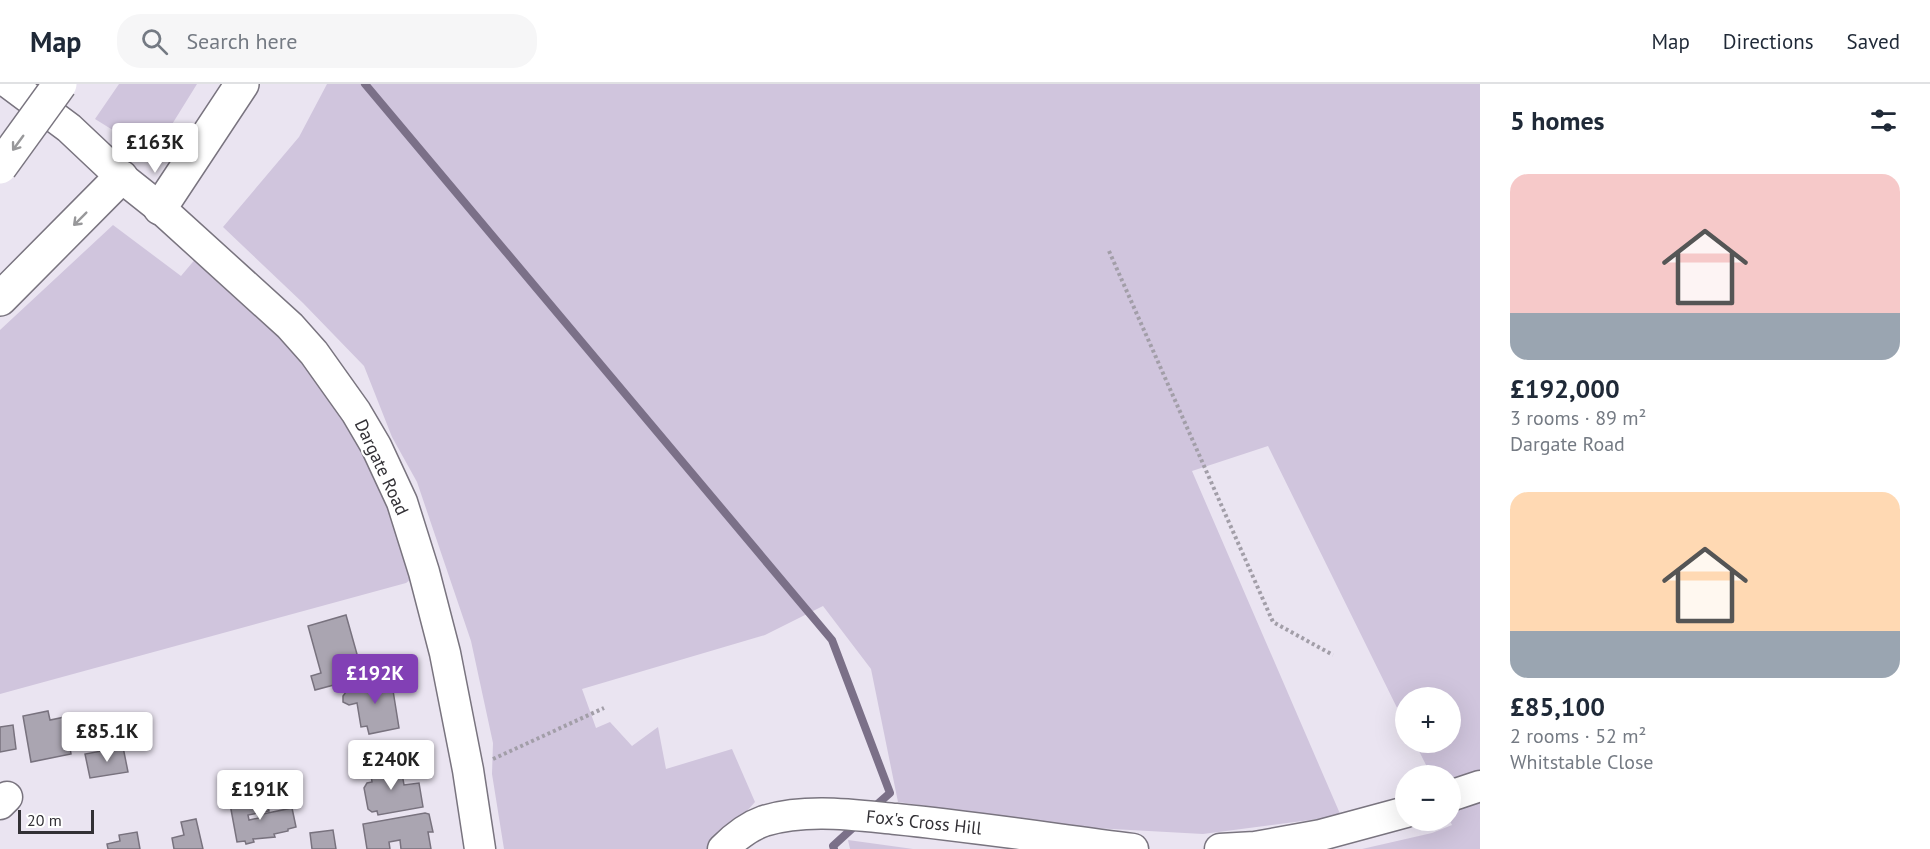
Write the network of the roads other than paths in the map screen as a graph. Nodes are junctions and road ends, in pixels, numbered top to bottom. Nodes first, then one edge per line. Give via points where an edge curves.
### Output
1 (10, 84) edge
2 (60, 84) edge
3 (242, 84) edge
4 (0, 167) edge
5 (121, 177) junction
6 (160, 208) junction
7 (0, 299) edge
8 (1480, 786) edge
9 (1461, 792) edge
10 (1395, 815) edge
11 (480, 849) edge
12 (723, 849) edge
13 (1133, 849) edge
14 (1220, 849) edge

1 - 5 street, Dargate Road via 69,128
2 -> 4 highway, bridge
3 - 6 highway
5 - 6 street, Dargate Road
5 -> 7 highway
6 - 11 street, Dargate Road via 290,326 336,382 376,446 402,502 445,653
8 - 9 street
10 - 14 street via 1321,835
12 - 13 street, Fox's Cross Hill via 738,834 764,821 830,813 960,825

